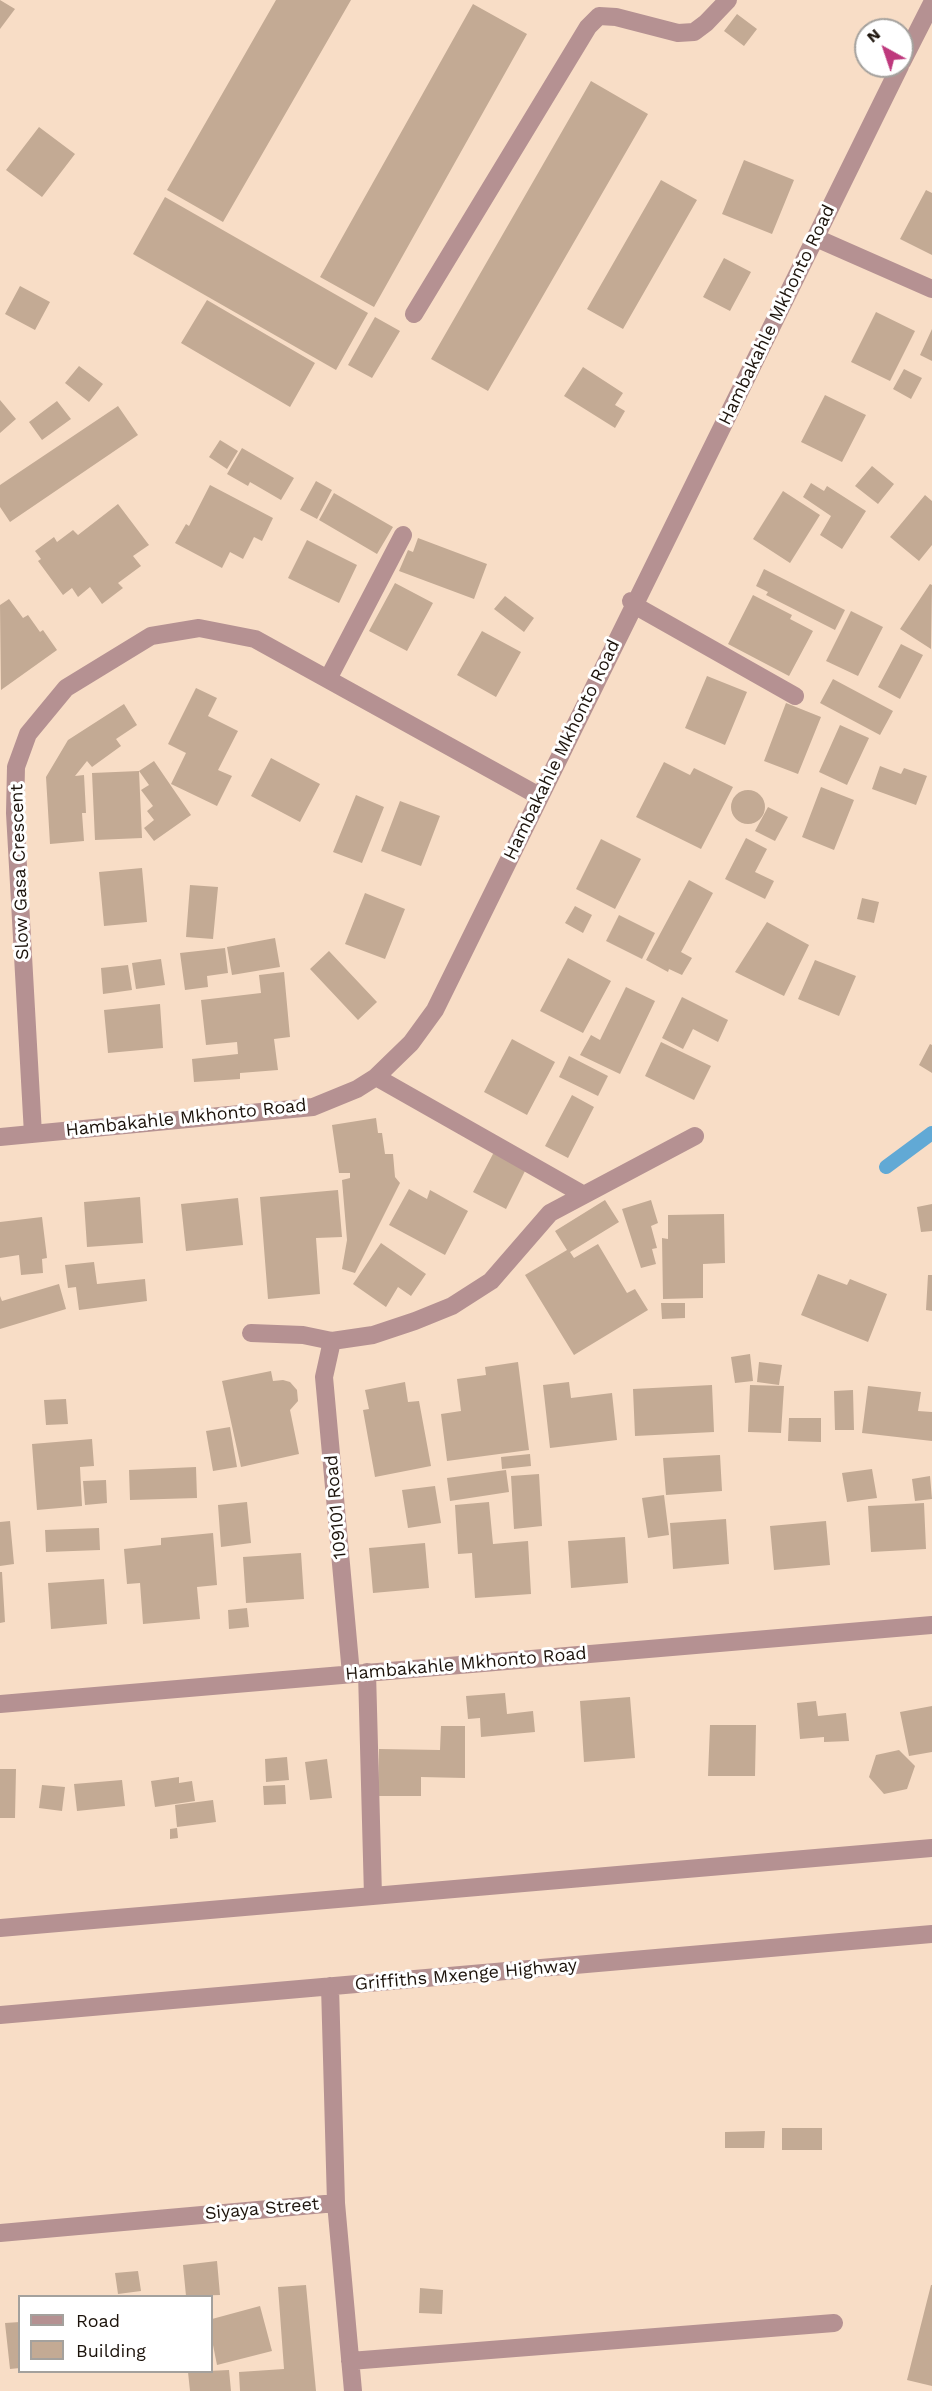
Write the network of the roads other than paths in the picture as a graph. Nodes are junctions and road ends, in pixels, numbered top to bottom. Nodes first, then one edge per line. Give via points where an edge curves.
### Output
1 (728, 0) edge
2 (932, 3) edge
3 (925, 35) edge
4 (914, 48) edge
5 (894, 78) edge
6 (816, 238) junction
7 (932, 289) edge
8 (414, 314) dead end
9 (404, 535) dead end
10 (632, 603) junction
11 (328, 679) junction
12 (795, 696) dead end
13 (539, 796) junction
14 (376, 1077) junction
15 (33, 1134) junction
16 (695, 1136) dead end
17 (0, 1137) edge
18 (584, 1195) junction
19 (251, 1333) dead end
20 (332, 1341) junction
21 (932, 1625) edge
22 (359, 1673) junction
23 (0, 1704) edge
24 (932, 1848) edge
25 (373, 1896) junction
26 (0, 1928) edge
27 (932, 1934) edge
28 (330, 1986) junction
29 (0, 2015) edge
30 (336, 2203) junction
31 (0, 2233) edge
32 (834, 2323) dead end
33 (350, 2361) junction
34 (353, 2391) edge

1 - 8 street via 694,32 678,33 599,16 588,27
2 - 3 street, Hambakahle Mkhonto Road
3 - 4 street, Hambakahle Mkhonto Road
5 - 6 street, Hambakahle Mkhonto Road
6 - 7 street
6 - 10 street, Hambakahle Mkhonto Road
9 - 11 street
10 - 12 street
10 - 13 street, Hambakahle Mkhonto Road
11 - 13 street, Slow Gasa Crescent
11 - 15 street, Slow Gasa Crescent via 255,639 199,628 151,636 66,688 28,734 16,768 15,813
13 - 14 street, Hambakahle Mkhonto Road via 435,1010 411,1043
14 - 15 street, Hambakahle Mkhonto Road via 313,1107
14 - 18 street
15 - 17 street, Hambakahle Mkhonto Road
16 - 18 street
18 - 20 street via 550,1213 491,1281 452,1306 373,1335
19 - 20 street via 303,1335
20 - 22 street, 109101 Road via 324,1377
21 - 22 street, Hambakahle Mkhonto Road
22 - 23 street, Hambakahle Mkhonto Road
22 - 25 street, 109101 Road
24 - 25 street
25 - 26 street
27 - 28 street, Griffiths Mxenge Highway
28 - 29 street, Griffiths Mxenge Highway
28 - 30 street
30 - 31 street, Siyaya Street
30 - 33 street, Siyaya Street
32 - 33 street
33 - 34 street, Siyaya Street

